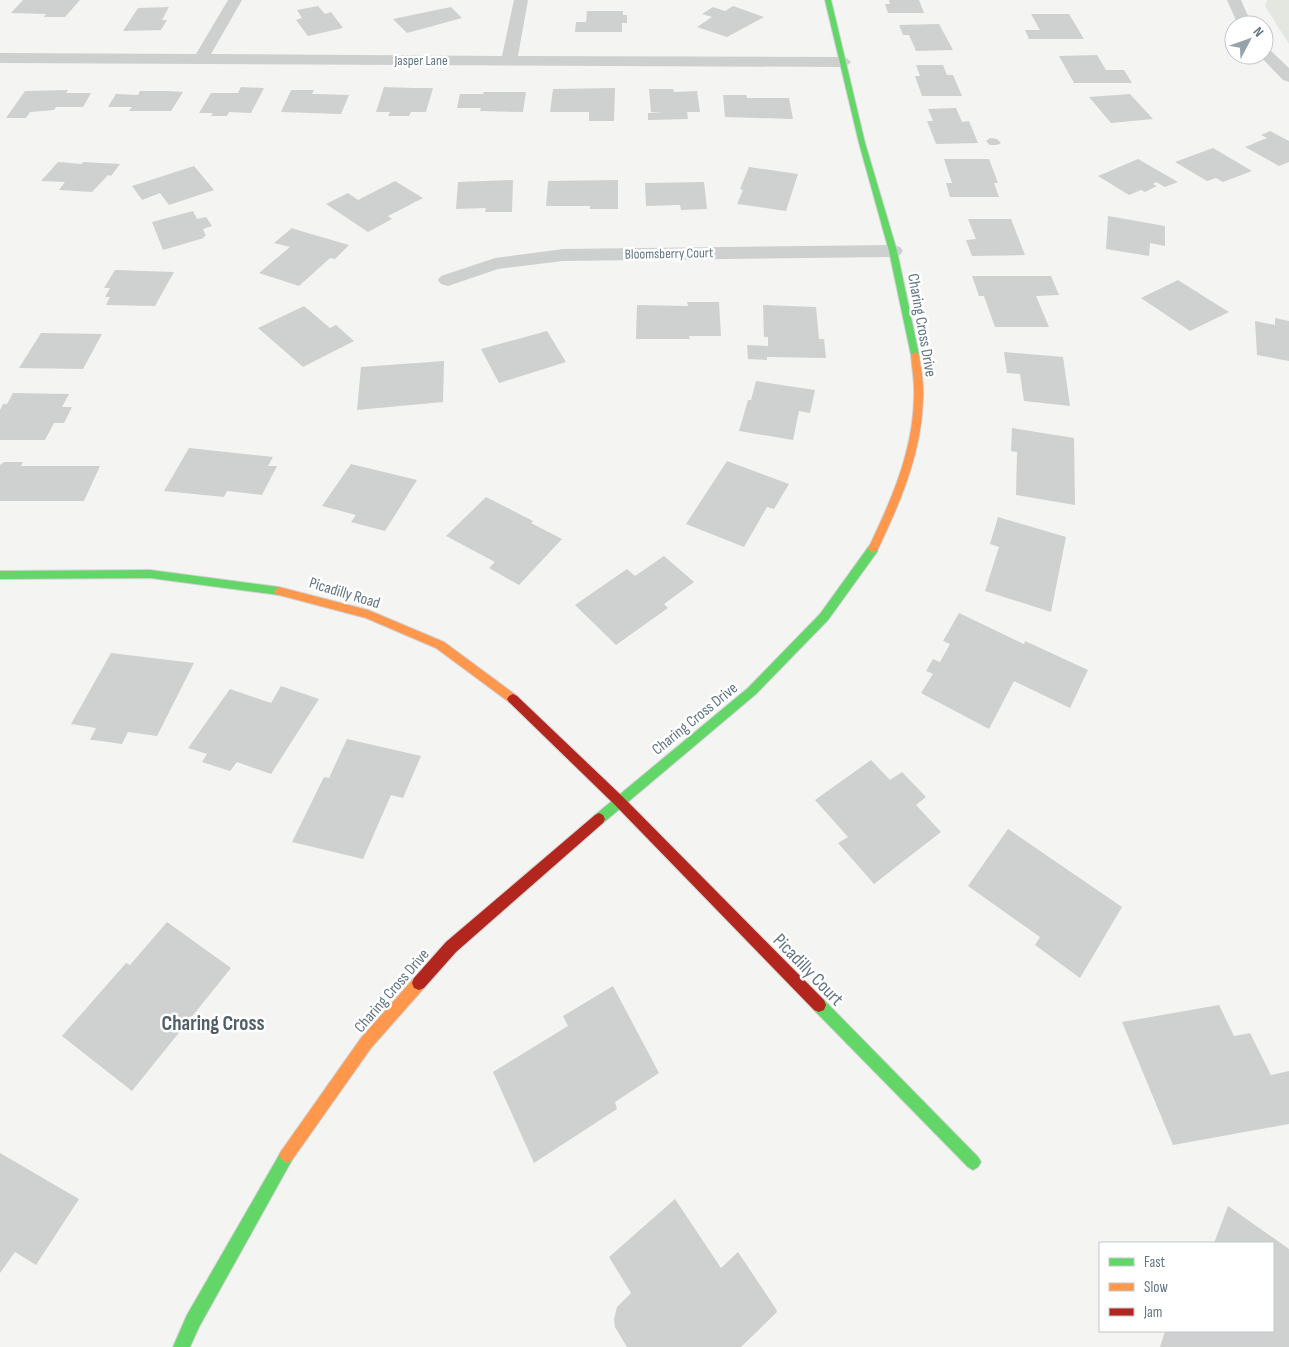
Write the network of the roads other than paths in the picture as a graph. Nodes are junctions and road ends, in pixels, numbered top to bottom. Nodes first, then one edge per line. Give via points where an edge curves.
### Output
1 (235, 0) edge
2 (520, 0) edge
3 (828, 0) edge
4 (1234, 0) edge
5 (1241, 15) edge
6 (0, 58) edge
7 (200, 59) junction
8 (509, 60) junction
9 (843, 62) junction
10 (1274, 62) edge
11 (1289, 77) edge
12 (893, 251) junction
13 (448, 280) dead end
14 (0, 575) edge
15 (619, 801) junction
16 (973, 1162) dead end
17 (181, 1347) edge

1 - 7 street
2 - 8 street
3 - 9 street, Charing Cross Drive
4 - 5 street
6 - 7 street, Jasper Lane
7 - 8 street, Jasper Lane
8 - 9 street, Jasper Lane
9 - 12 street, Charing Cross Drive
10 - 11 street
12 - 13 street, Bloomsberry Court via 563,254 495,264
12 - 15 street, Charing Cross Drive via 914,348 919,397 914,443 896,500 870,555 824,617 752,691
14 - 15 street, Picadilly Road via 150,574 293,593 368,614 440,645 522,706
15 - 16 street, Picadilly Court
15 - 17 street, Charing Cross Drive via 451,947 366,1042 287,1154

